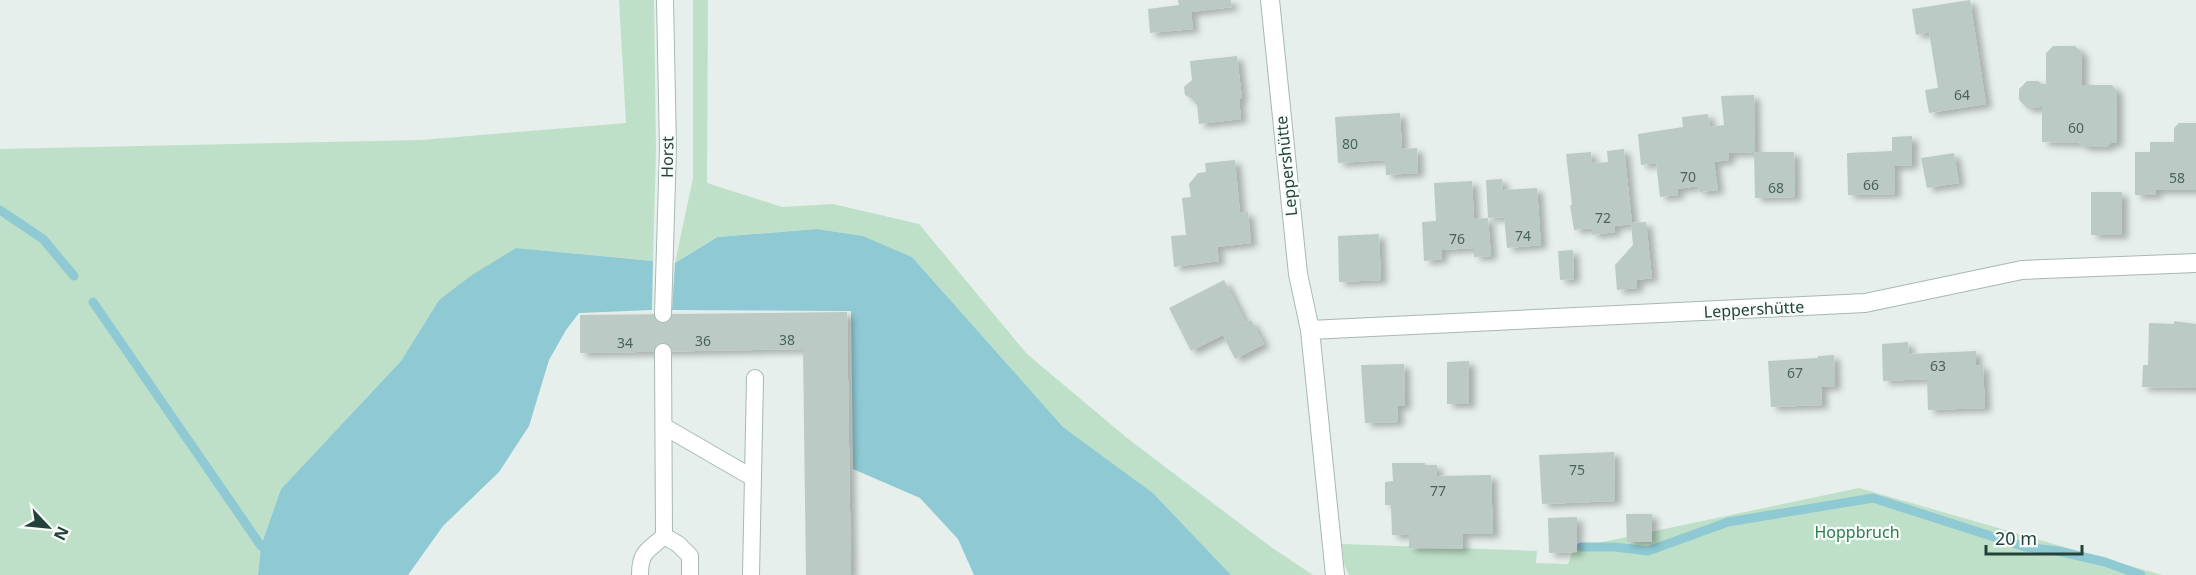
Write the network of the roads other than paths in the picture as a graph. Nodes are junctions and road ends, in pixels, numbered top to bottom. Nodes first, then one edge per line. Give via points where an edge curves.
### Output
1 (665, 0) edge
2 (1270, 0) edge
3 (2196, 263) edge
4 (663, 314) dead end
5 (1310, 330) junction
6 (663, 352) dead end
7 (754, 378) dead end
8 (665, 427) junction
9 (753, 478) junction
10 (664, 536) junction
11 (640, 575) edge
12 (690, 575) edge
13 (751, 575) edge
14 (1335, 575) edge

1 - 4 lane, Horst via 668,148
2 - 5 street, Leppershütte via 1298,274
3 - 5 street, Leppershütte via 2022,270 1865,303
5 - 14 street, Leppershütte
6 - 8 lane
7 - 9 lane
8 - 9 lane
8 - 10 lane
9 - 13 lane
10 - 11 lane via 640,560
10 - 12 lane via 690,556

